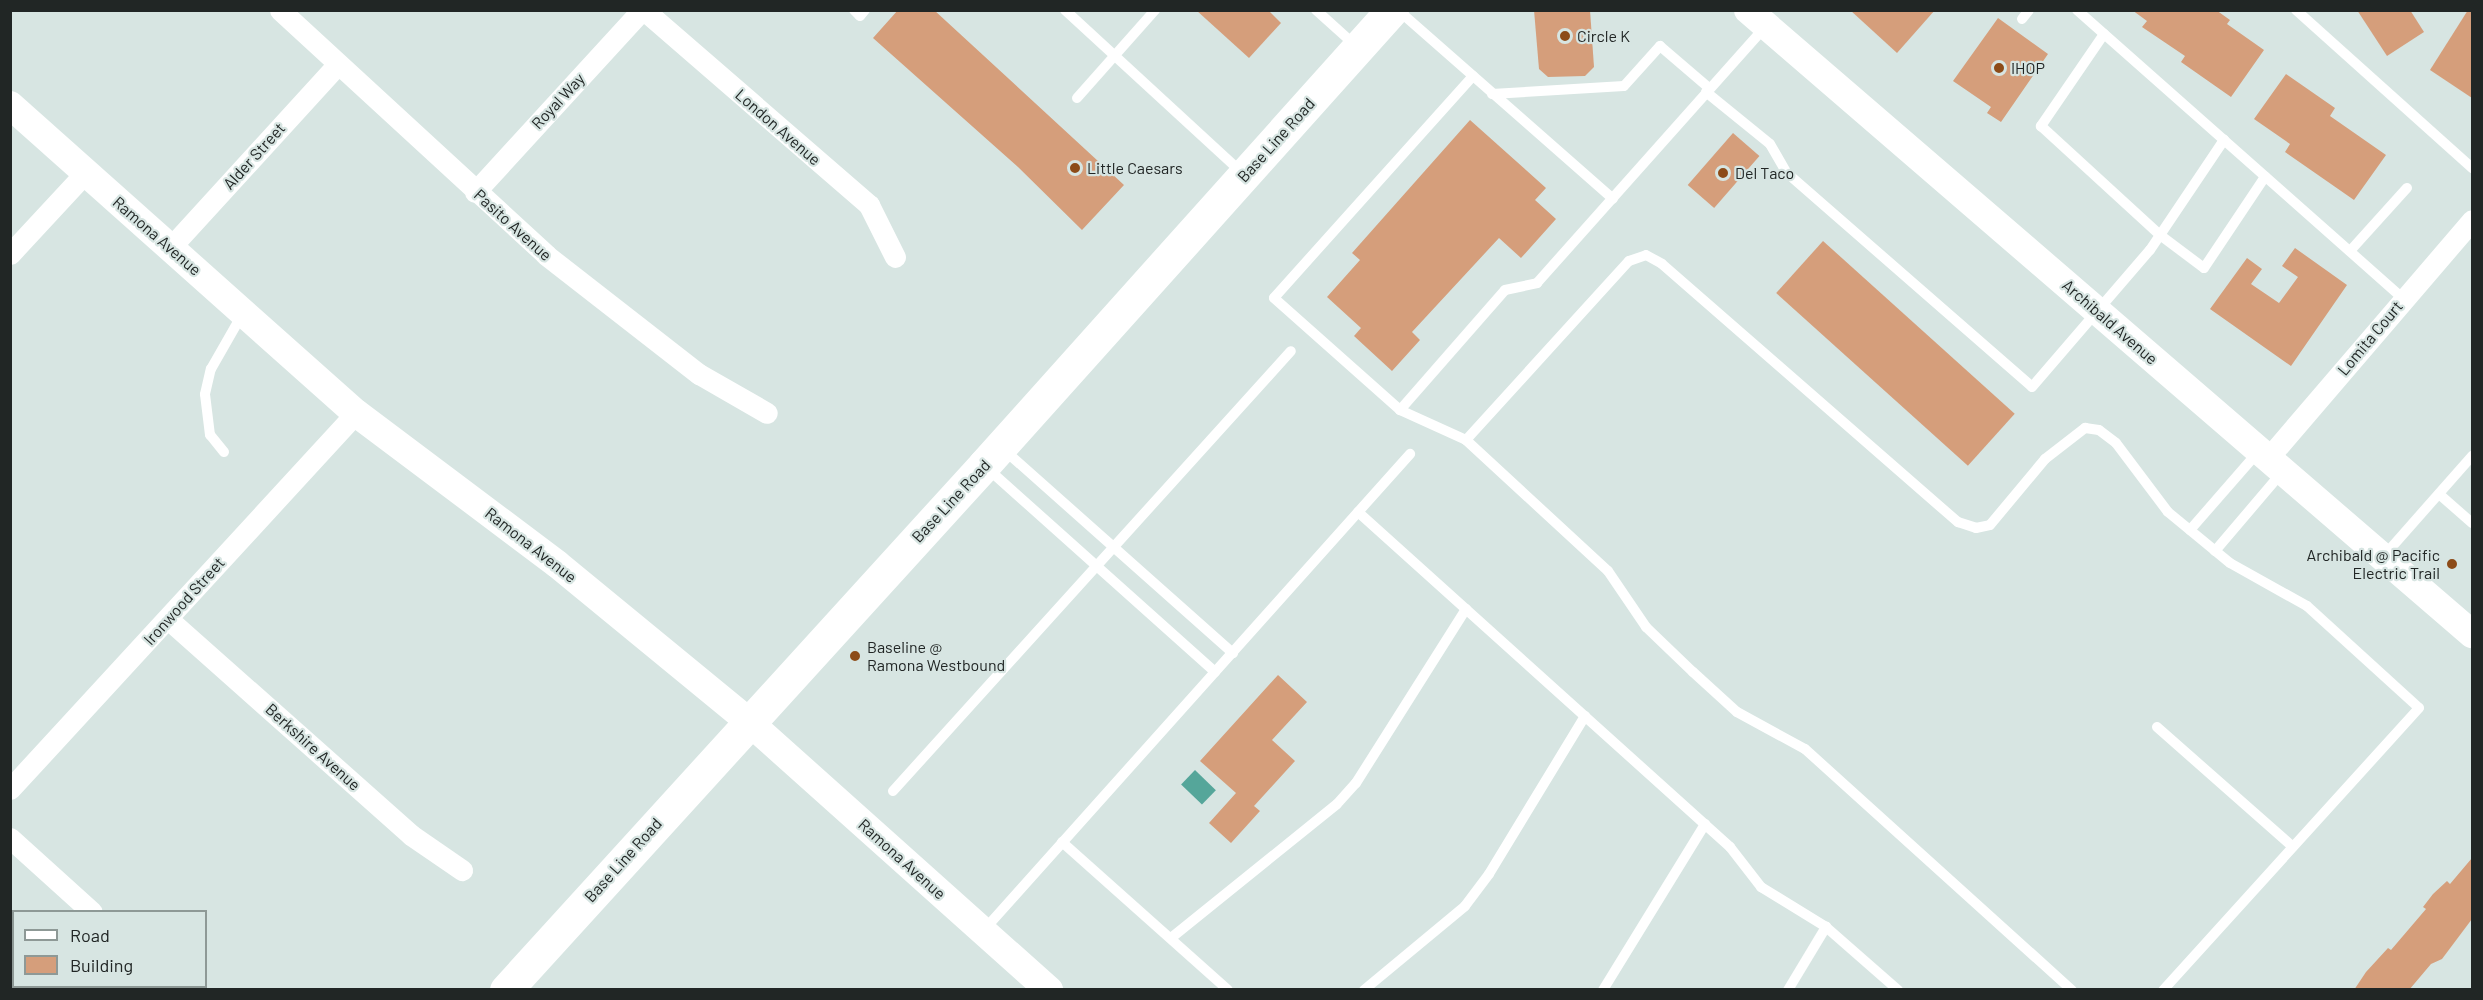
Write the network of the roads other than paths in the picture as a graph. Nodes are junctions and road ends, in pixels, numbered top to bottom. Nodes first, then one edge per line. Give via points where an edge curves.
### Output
1 (280, 10) edge
2 (643, 10) edge
3 (854, 10) edge
4 (865, 10) edge
5 (1065, 10) edge
6 (1155, 10) edge
7 (1316, 10) edge
8 (1392, 10) edge
9 (1398, 10) edge
10 (2077, 10) edge
11 (2295, 10) edge
12 (1757, 18) edge
13 (2104, 34) junction
14 (1358, 48) junction
15 (1116, 55) junction
16 (338, 64) junction
17 (1473, 76) junction
18 (1708, 90) junction
19 (1492, 94) junction
20 (1077, 98) dead end
21 (10, 105) edge
22 (2224, 140) junction
23 (2472, 168) edge
24 (86, 173) junction
25 (1244, 175) junction
26 (2265, 177) junction
27 (2407, 188) dead end
28 (475, 192) junction
29 (1613, 199) junction
30 (2472, 220) edge
31 (2160, 235) junction
32 (170, 248) junction
33 (2350, 251) junction
34 (10, 254) edge
35 (895, 257) dead end
36 (2404, 299) junction
37 (244, 312) junction
38 (2098, 312) junction
39 (1291, 351) dead end
40 (1400, 410) junction
41 (356, 413) junction
42 (766, 413) dead end
43 (1466, 440) junction
44 (224, 452) dead end
45 (1410, 454) dead end
46 (993, 456) junction
47 (2472, 456) edge
48 (2271, 459) junction
49 (2439, 494) junction
50 (1358, 512) junction
51 (2472, 523) edge
52 (2190, 531) junction
53 (1114, 547) junction
54 (2215, 551) junction
55 (2383, 558) junction
56 (1096, 566) junction
57 (1466, 609) junction
58 (168, 619) junction
59 (2472, 634) edge
60 (1233, 653) junction
61 (1215, 672) junction
62 (1585, 716) junction
63 (748, 721) junction
64 (2157, 727) dead end
65 (10, 789) edge
66 (892, 791) dead end
67 (1705, 824) junction
68 (10, 838) edge
69 (1062, 842) junction
70 (2293, 847) junction
71 (462, 870) dead end
72 (90, 910) edge
73 (1826, 927) junction
74 (982, 931) junction
75 (1171, 938) junction
76 (506, 990) edge
77 (1049, 990) edge
78 (1228, 990) edge
79 (1364, 990) edge
80 (1604, 990) edge
81 (1788, 990) edge
82 (1898, 990) edge
83 (2072, 990) edge
84 (2163, 990) edge

1 - 16 street, Pasito Avenue
2 - 28 street, Royal Way
2 - 35 street, London Avenue via 869,206
3 - 4 lane via 860,16
5 - 15 lane
6 - 15 lane
7 - 14 lane
8 - 14 main road, Base Line Road
9 - 17 lane
10 - 13 lane
11 - 23 lane
12 - 18 lane
12 - 38 street, Archibald Avenue
13 - 22 lane
13 - 31 lane via 2041,126
14 - 25 main road, Base Line Road
15 - 20 lane
15 - 25 lane
16 - 28 street, Pasito Avenue
16 - 32 street, Alder Street
17 - 19 lane
17 - 40 lane via 1274,298
18 - 19 lane via 1660,46 1624,86
18 - 29 lane
18 - 38 lane via 1770,144 1787,173 2032,387
19 - 29 lane
21 - 24 street, Ramona Avenue
22 - 26 lane
22 - 31 lane
24 - 32 street, Ramona Avenue
24 - 34 street
25 - 46 main road, Base Line Road
26 - 31 lane via 2204,268
26 - 33 lane
27 - 33 lane
28 - 42 street, Pasito Avenue via 546,255 699,374
29 - 40 lane via 1537,283 1505,290
30 - 36 street, Lomita Court
31 - 38 lane
32 - 37 street, Ramona Avenue
33 - 36 lane
36 - 48 street, Lomita Court
37 - 41 street, Ramona Avenue
37 - 44 lane via 211,369 205,394 210,435
38 - 48 street, Archibald Avenue
39 - 53 lane
40 - 43 lane
41 - 58 street, Ironwood Street
41 - 63 street, Ramona Avenue via 557,564
43 - 52 lane via 1629,261 1646,255 1662,264 1958,522 1976,528 1990,525 2045,459 2085,428 2099,430 2116,443 2168,512
43 - 83 lane via 1608,572 1646,627 1737,712 1805,749
45 - 50 lane
46 - 53 lane
46 - 56 lane
46 - 63 main road, Base Line Road
47 - 49 lane
48 - 52 lane
48 - 54 lane
48 - 55 street, Archibald Avenue
49 - 51 lane
49 - 55 lane
50 - 57 lane
50 - 60 lane
52 - 54 lane
53 - 56 lane
53 - 60 lane
54 - 70 lane via 2307,606 2419,708
55 - 59 street, Archibald Avenue
56 - 61 lane
56 - 66 lane
57 - 62 lane
57 - 75 lane via 1356,783 1337,804
58 - 65 street, Ironwood Street
58 - 71 street, Berkshire Avenue via 411,835
60 - 61 lane
61 - 69 lane
62 - 67 lane
62 - 79 lane via 1466,906
63 - 74 street, Ramona Avenue
63 - 76 main road, Base Line Road
64 - 70 lane
67 - 73 lane via 1731,847 1761,887
67 - 80 lane
68 - 72 street
69 - 74 lane
69 - 75 lane
70 - 84 lane
73 - 81 lane
73 - 82 lane
74 - 77 street, Ramona Avenue
75 - 78 lane

